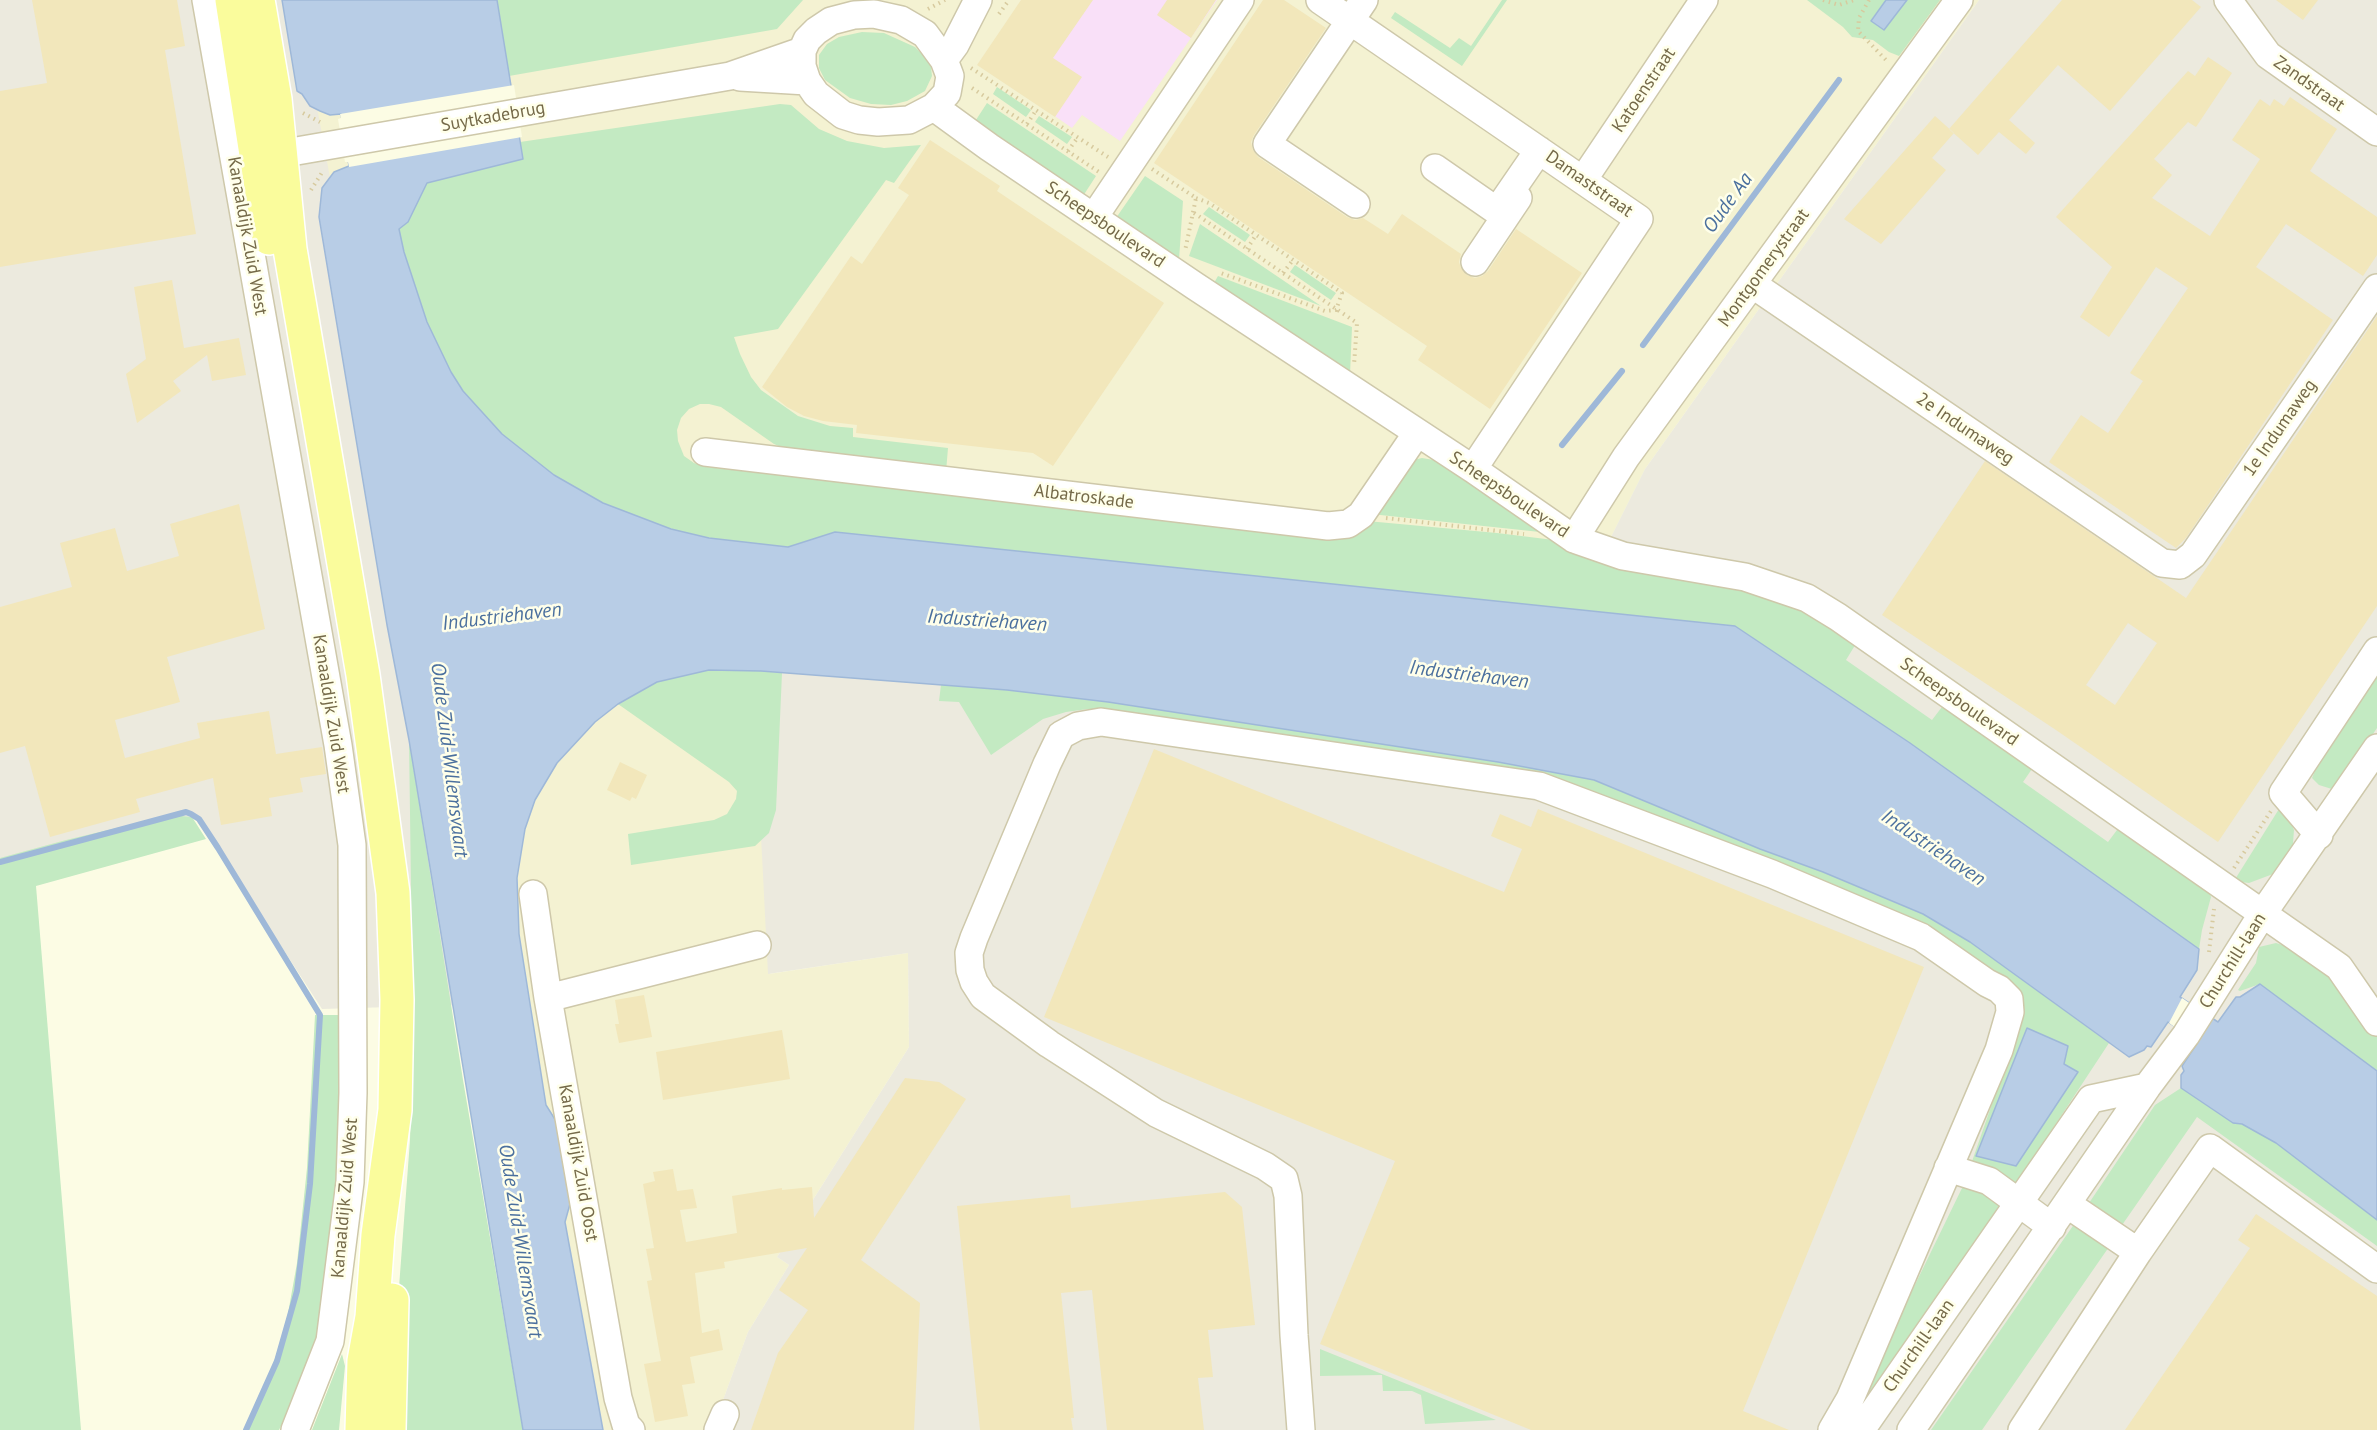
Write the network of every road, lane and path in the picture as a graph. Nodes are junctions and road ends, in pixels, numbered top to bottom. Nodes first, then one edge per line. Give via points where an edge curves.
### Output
1 (206, 0) edge
2 (232, 0) edge
3 (258, 0) edge
4 (945, 0) edge
5 (1240, 0) edge
6 (1320, 0) edge
7 (1704, 0) edge
8 (1823, 0) edge
9 (1854, 0) edge
10 (1869, 0) edge
11 (1959, 0) edge
12 (2228, 0) edge
13 (976, 4) edge
14 (830, 11) edge
15 (1357, 11) edge
16 (924, 23) junction
17 (802, 51) junction
18 (954, 62) junction
19 (730, 76) junction
20 (1903, 77) junction
21 (807, 81) junction
22 (964, 84) dead end
23 (934, 107) junction
24 (1037, 110) junction
25 (1027, 124) junction
26 (2377, 132) edge
27 (1078, 137) junction
28 (1539, 150) junction
29 (1068, 151) junction
30 (269, 156) junction
31 (1435, 168) dead end
32 (1126, 170) junction
33 (1583, 180) junction
34 (1196, 198) junction
35 (1518, 198) dead end
36 (1356, 204) dead end
37 (1194, 213) junction
38 (1094, 217) junction
39 (1256, 235) junction
40 (1247, 249) junction
41 (1293, 260) junction
42 (1475, 262) dead end
43 (1220, 272) dead end
44 (1283, 273) junction
45 (1180, 276) junction
46 (1752, 284) junction
47 (2377, 288) edge
48 (1336, 310) junction
49 (1353, 390) junction
50 (1418, 433) junction
51 (705, 452) dead end
52 (1473, 469) junction
53 (1361, 515) junction
54 (1531, 534) dead end
55 (1574, 539) junction
56 (2180, 565) joint
57 (2377, 651) edge
58 (2377, 748) edge
59 (2283, 793) junction
60 (2319, 835) junction
61 (2228, 878) dead end
62 (533, 894) dead end
63 (2215, 903) dead end
64 (2263, 914) junction
65 (757, 945) dead end
66 (2208, 956) dead end
67 (549, 998) junction
68 (2377, 1022) edge
69 (2147, 1087) junction
70 (1948, 1168) junction
71 (384, 1194) junction
72 (2019, 1203) junction
73 (2067, 1204) junction
74 (2052, 1227) junction
75 (2138, 1252) junction
76 (2377, 1269) edge
77 (295, 1430) edge
78 (362, 1430) edge
79 (389, 1430) edge
80 (631, 1430) edge
81 (1301, 1430) edge
82 (1832, 1430) edge
83 (1860, 1430) edge
84 (1911, 1430) edge
85 (2022, 1430) edge

1 - 77 street, Kanaaldijk Zuid West via 336,734 352,845 350,1182 330,1341
2 - 30 main road, Kanaaldijk Zuid West via 250,103
3 - 30 main road, Kanaaldijk Zuid West via 275,99
4 - 16 path
5 - 32 street
6 - 15 street, Damaststraat
7 - 33 street, Katoenstraat
8 - 9 path via 1839,5
10 - 20 path via 1859,18 1858,31
11 - 20 street, Montgomerystraat
12 - 26 street, Zandstraat via 2268,55
13 - 16 street
13 - 18 street via 955,45
14 - 16 street
14 - 17 street
15 - 28 street, Damaststraat
15 - 36 street via 1267,144
16 - 18 street
17 - 19 street, Suytkadebrug
17 - 21 street
18 - 23 street via 947,93
18 - 24 path
19 - 21 street, Suytkadebrug
19 - 30 street, Suytkadebrug
20 - 46 street, Montgomerystraat
21 - 23 street via 829,106 859,120 909,120
22 - 25 path
23 - 38 street, Scheepsboulevard
24 - 25 path
24 - 27 path
25 - 29 path
27 - 29 path
27 - 32 path
28 - 31 street via 1497,210
28 - 33 street, Damaststraat
29 - 32 path
30 - 71 main road, Kanaaldijk Zuid West via 332,597 363,675 393,893 397,1000 395,1110
32 - 34 path
32 - 38 street
33 - 52 street, Damaststraat via 1639,219
34 - 37 path
34 - 39 path
35 - 42 street
37 - 40 path
37 - 45 path
38 - 45 street, Scheepsboulevard
39 - 40 path
39 - 41 path
40 - 44 path
41 - 44 path
41 - 48 path via 1342,293
43 - 48 path via 1325,311
44 - 48 path
45 - 49 street, Scheepsboulevard
46 - 55 street, Montgomerystraat via 1626,456
46 - 56 street, 2e Indumaweg via 2162,563
47 - 56 street, 1e Indumaweg via 2193,555
48 - 49 path via 1357,323
49 - 50 street, Scheepsboulevard
50 - 52 street, Scheepsboulevard
50 - 53 street
51 - 53 street, Albatroskade via 1328,526 1348,524
52 - 55 street, Scheepsboulevard
53 - 54 path
55 - 64 street, Scheepsboulevard via 1623,556 1745,577 1807,598
57 - 59 street
58 - 60 street, Churchill-laan
59 - 60 street
59 - 61 path
60 - 64 street, Churchill-laan
62 - 67 street, Kanaaldijk Zuid Oost
63 - 66 path, Churchill-laan
64 - 68 street, Scheepsboulevard via 2339,967
64 - 69 street, Churchill-laan via 2186,1035
65 - 67 street
67 - 80 street, Kanaaldijk Zuid Oost via 618,1398
69 - 72 street, Churchill-laan via 2091,1099
69 - 73 street, Churchill-laan
70 - 72 street via 1989,1181
70 - 81 street via 1999,1050 2010,1012 2009,999 1921,937 1772,874 1539,786 1101,722 1078,726 1061,735 1047,764 974,938 969,953 970,970 983,996 1049,1044 1156,1113 1284,1179
70 - 82 street via 1850,1399
71 - 78 main road, Kanaaldijk Zuid West via 364,1361
71 - 79 main road, Kanaaldijk Zuid West via 394,1238
72 - 74 street
72 - 83 street, Churchill-laan
73 - 74 street, Churchill-laan
73 - 75 street
74 - 84 street, Churchill-laan
75 - 76 street via 2210,1148
75 - 85 street

